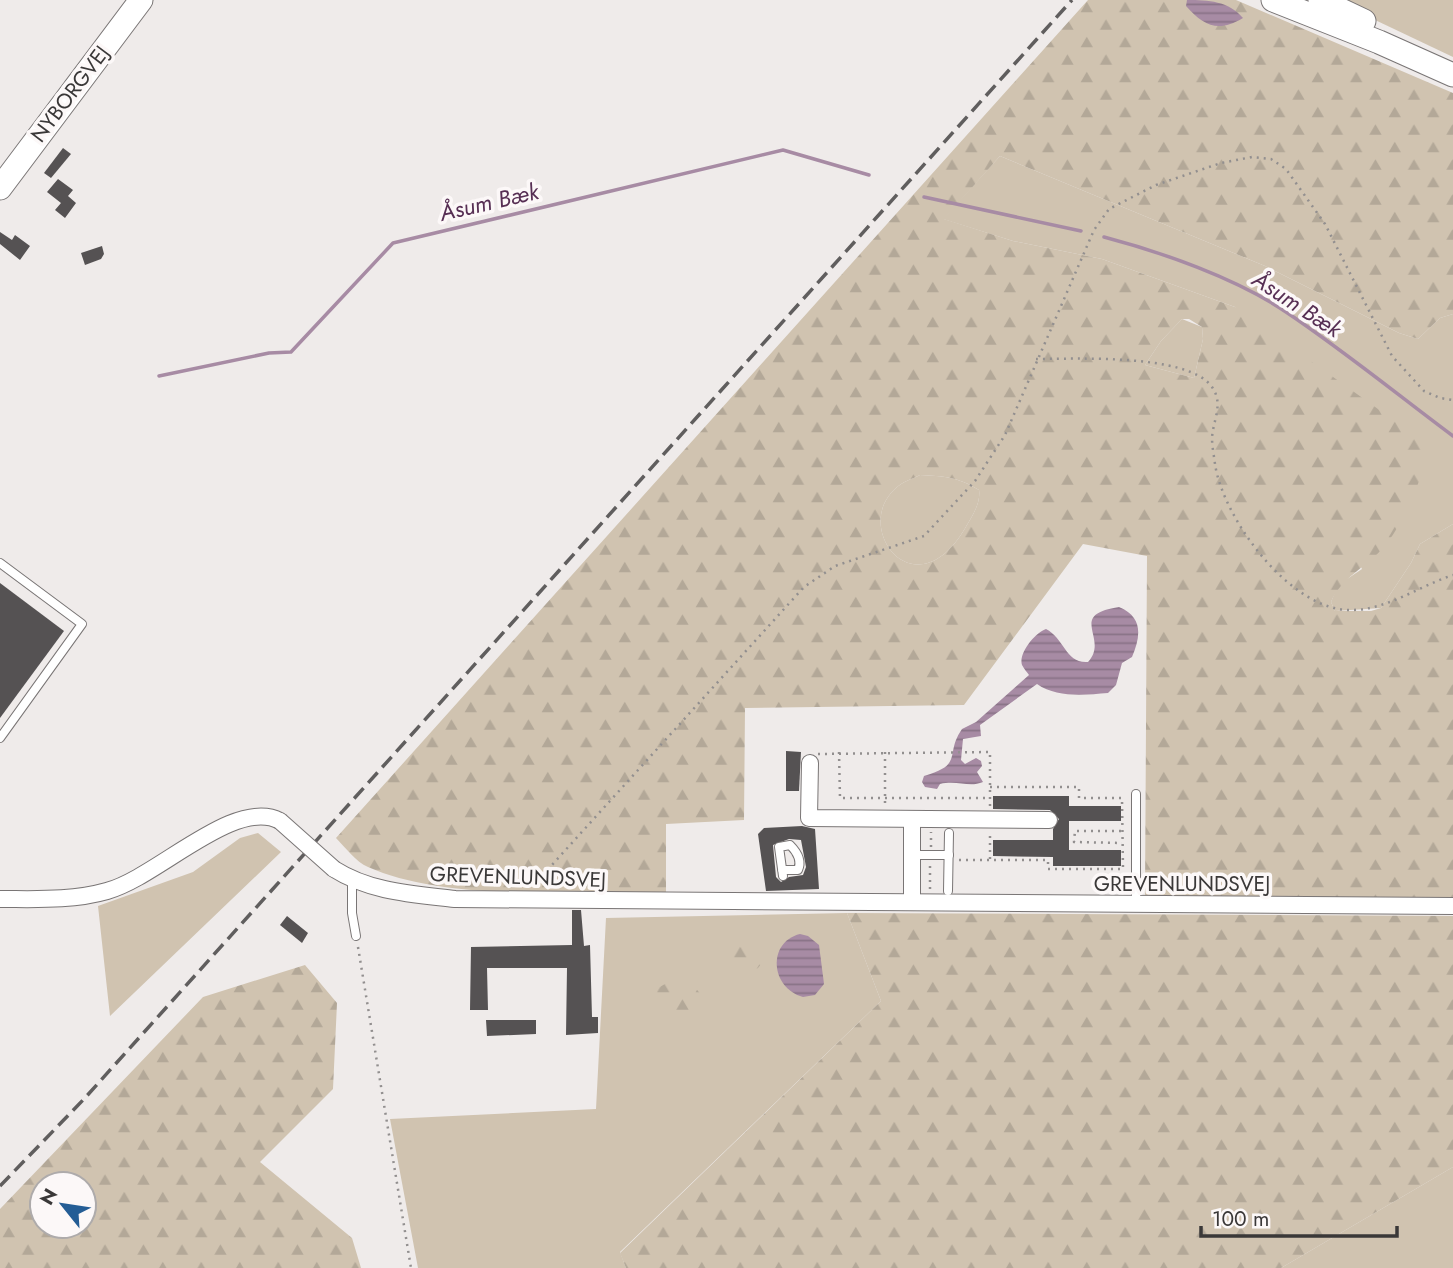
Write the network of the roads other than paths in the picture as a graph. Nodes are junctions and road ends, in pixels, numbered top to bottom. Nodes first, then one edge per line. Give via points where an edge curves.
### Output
1 (141, 0) edge
2 (1273, 0) edge
3 (1320, 0) edge
4 (1453, 69) edge
5 (1453, 75) edge
6 (0, 188) edge
7 (0, 563) edge
8 (0, 738) edge
9 (810, 763) road end
10 (1136, 793) dead end
11 (912, 819) junction
12 (1049, 820) dead end
13 (949, 833) dead end
14 (912, 855) junction
15 (949, 858) junction
16 (352, 881) junction
17 (948, 891) dead end
18 (0, 899) edge
19 (912, 902) junction
20 (1136, 905) junction
21 (1453, 906) edge
22 (356, 936) road end

1 - 6 main road, NYBORGVEJ
2 - 5 main road
3 - 4 main road
7 - 8 lane via 82,624
9 - 11 street via 809,818
10 - 20 lane
11 - 12 street
11 - 14 street
13 - 15 lane
14 - 15 lane
14 - 19 street
15 - 17 lane
16 - 18 street, GREVENLUNDSVEJ, bridge via 280,821 257,814 228,822 146,876 108,891 65,899
16 - 19 street, GREVENLUNDSVEJ via 455,900 781,896
16 - 22 lane
19 - 20 street, GREVENLUNDSVEJ
20 - 21 street, GREVENLUNDSVEJ

